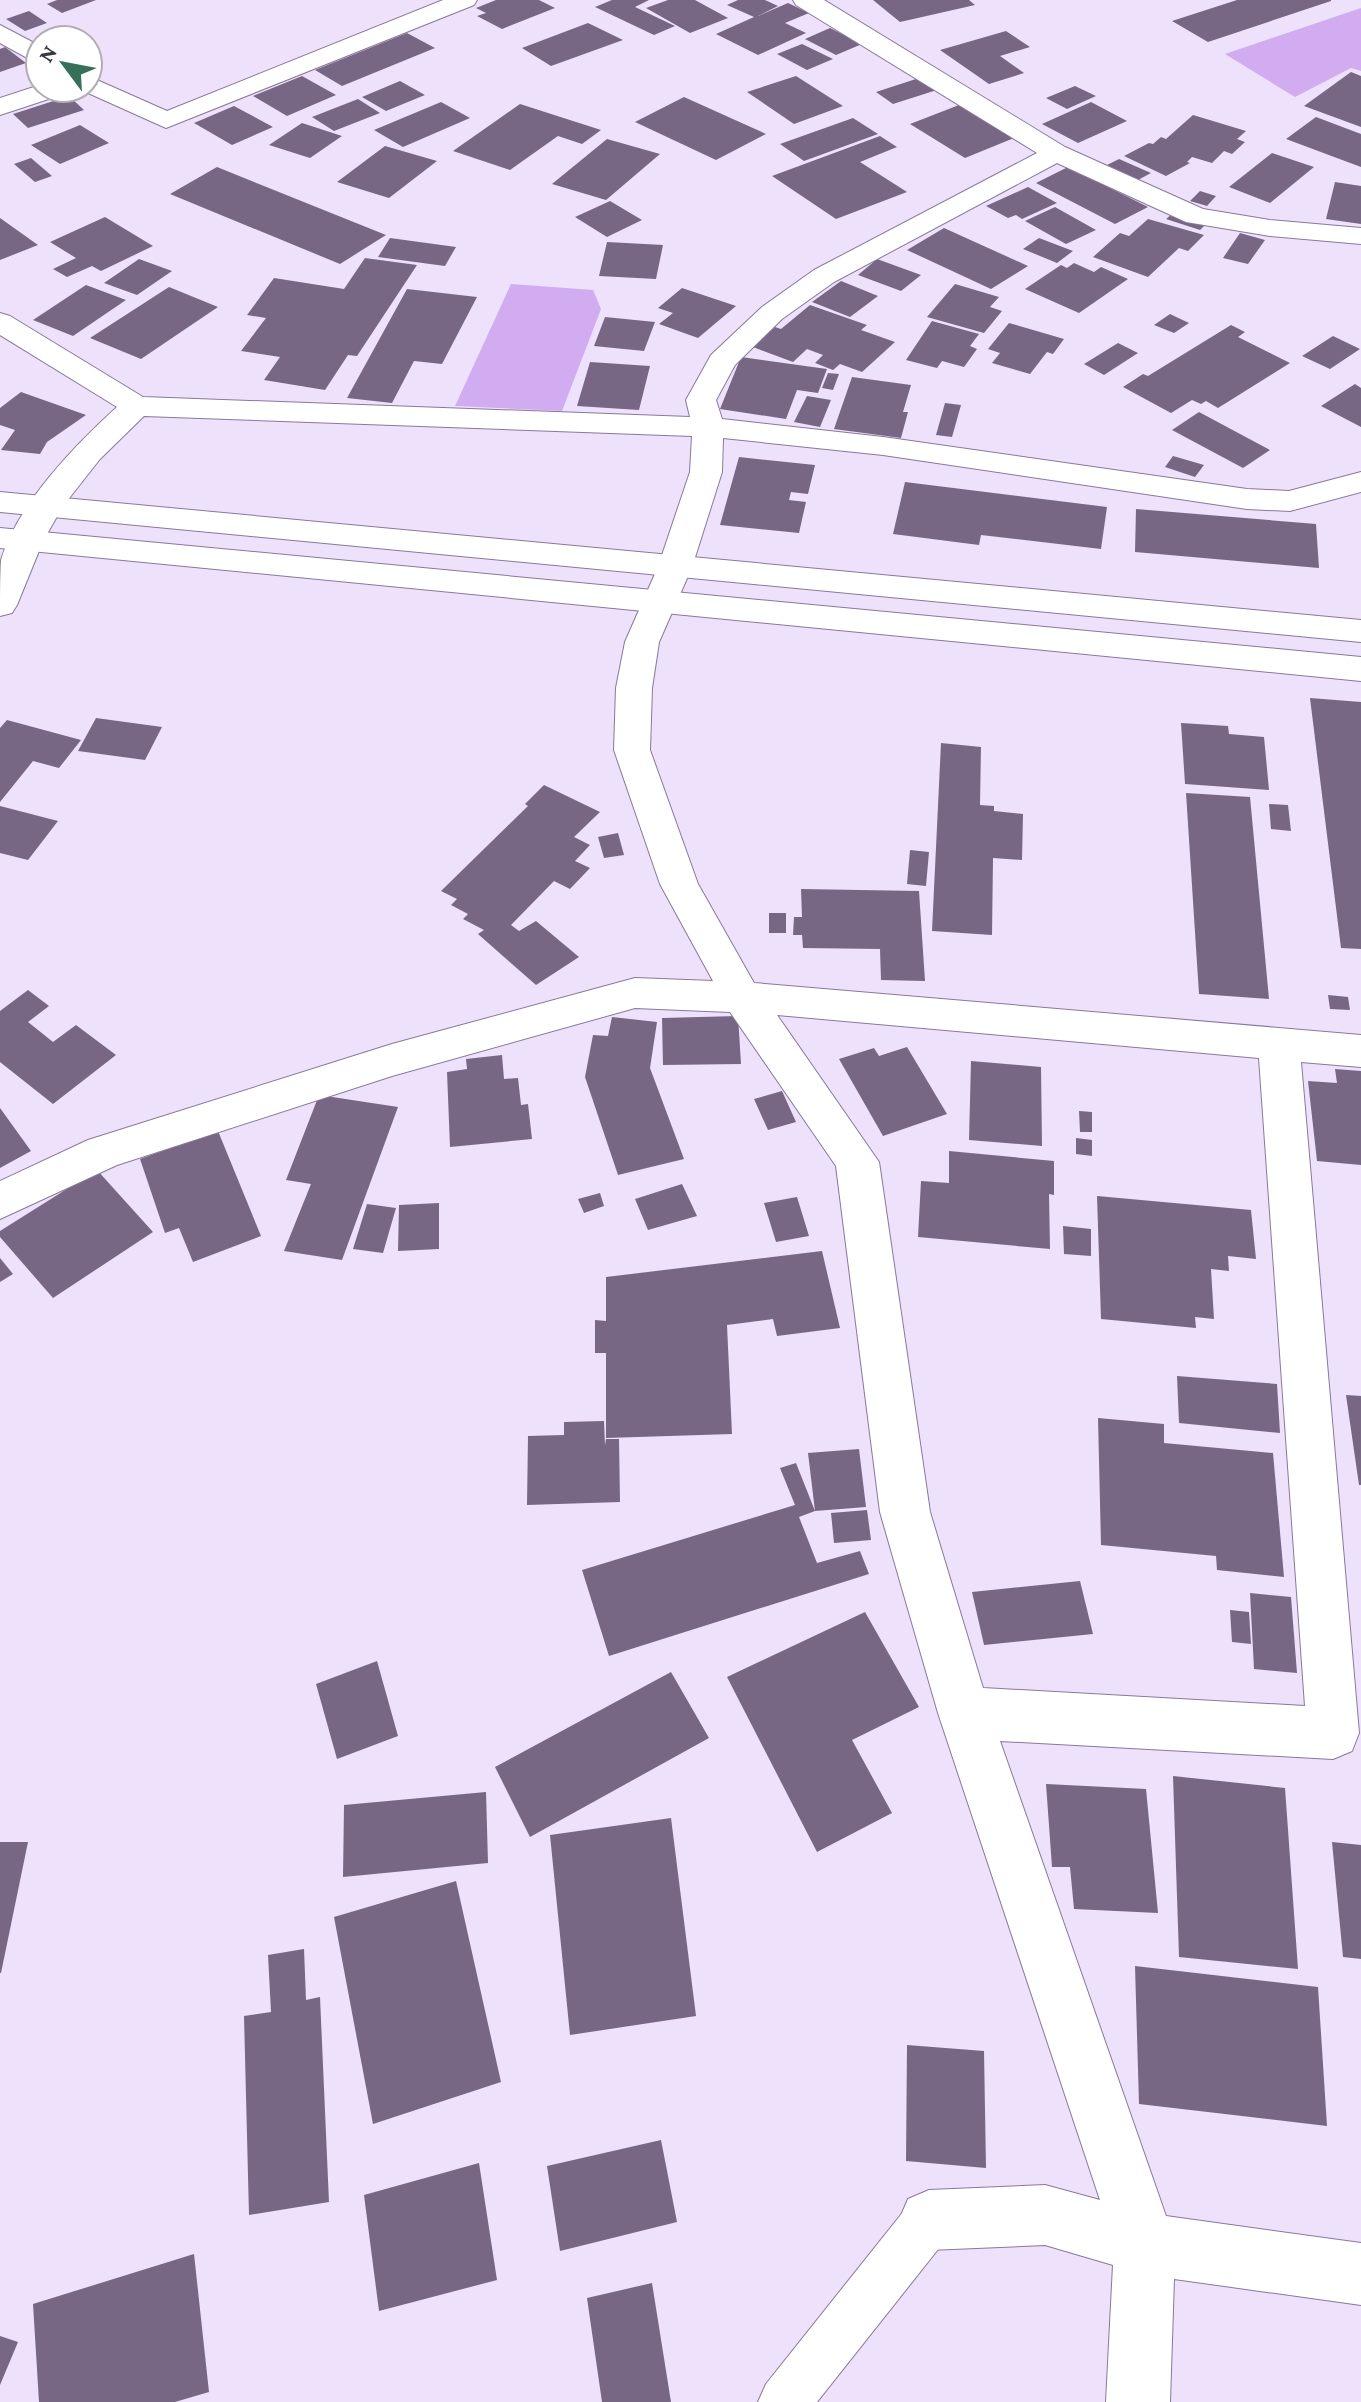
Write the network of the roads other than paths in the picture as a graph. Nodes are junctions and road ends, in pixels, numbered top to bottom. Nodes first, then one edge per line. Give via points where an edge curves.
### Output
1 (465, 0) edge
2 (805, 0) edge
3 (0, 32) edge
4 (24, 47) edge
5 (104, 92) edge
6 (24, 99) edge
7 (0, 107) edge
8 (1056, 153) junction
9 (1361, 236) edge
10 (0, 322) edge
11 (136, 406) junction
12 (708, 427) junction
13 (1361, 482) edge
14 (0, 502) edge
15 (48, 507) junction
16 (13, 539) edge
17 (668, 585) junction
18 (0, 605) edge
19 (1361, 631) edge
20 (1361, 669) edge
21 (742, 997) junction
22 (1279, 1044) junction
23 (1361, 1051) edge
24 (0, 1201) edge
25 (964, 1713) junction
26 (929, 2220) joint
27 (1145, 2244) junction
28 (1361, 2274) edge
29 (784, 2402) edge
30 (1138, 2402) edge

1 - 5 street via 166,120
2 - 8 street
3 - 4 street
6 - 7 street
8 - 9 street via 1196,216
8 - 12 street via 824,276 772,313 722,361 701,400
10 - 11 street
11 - 12 street
11 - 15 street via 91,446
12 - 13 street via 883,446 1247,499 1290,501
12 - 17 street via 706,472
14 - 15 street
15 - 16 street
15 - 17 street
16 - 17 street
16 - 18 street
17 - 19 street
17 - 20 street
17 - 21 street via 642,642 632,750 679,884
21 - 22 street
21 - 24 street via 635,993 392,1060 103,1152
21 - 25 street via 857,1162 905,1512
22 - 23 street
22 - 25 street via 1333,1733
25 - 27 street
26 - 27 street via 1045,2215
26 - 29 lane
27 - 28 street
27 - 30 street

